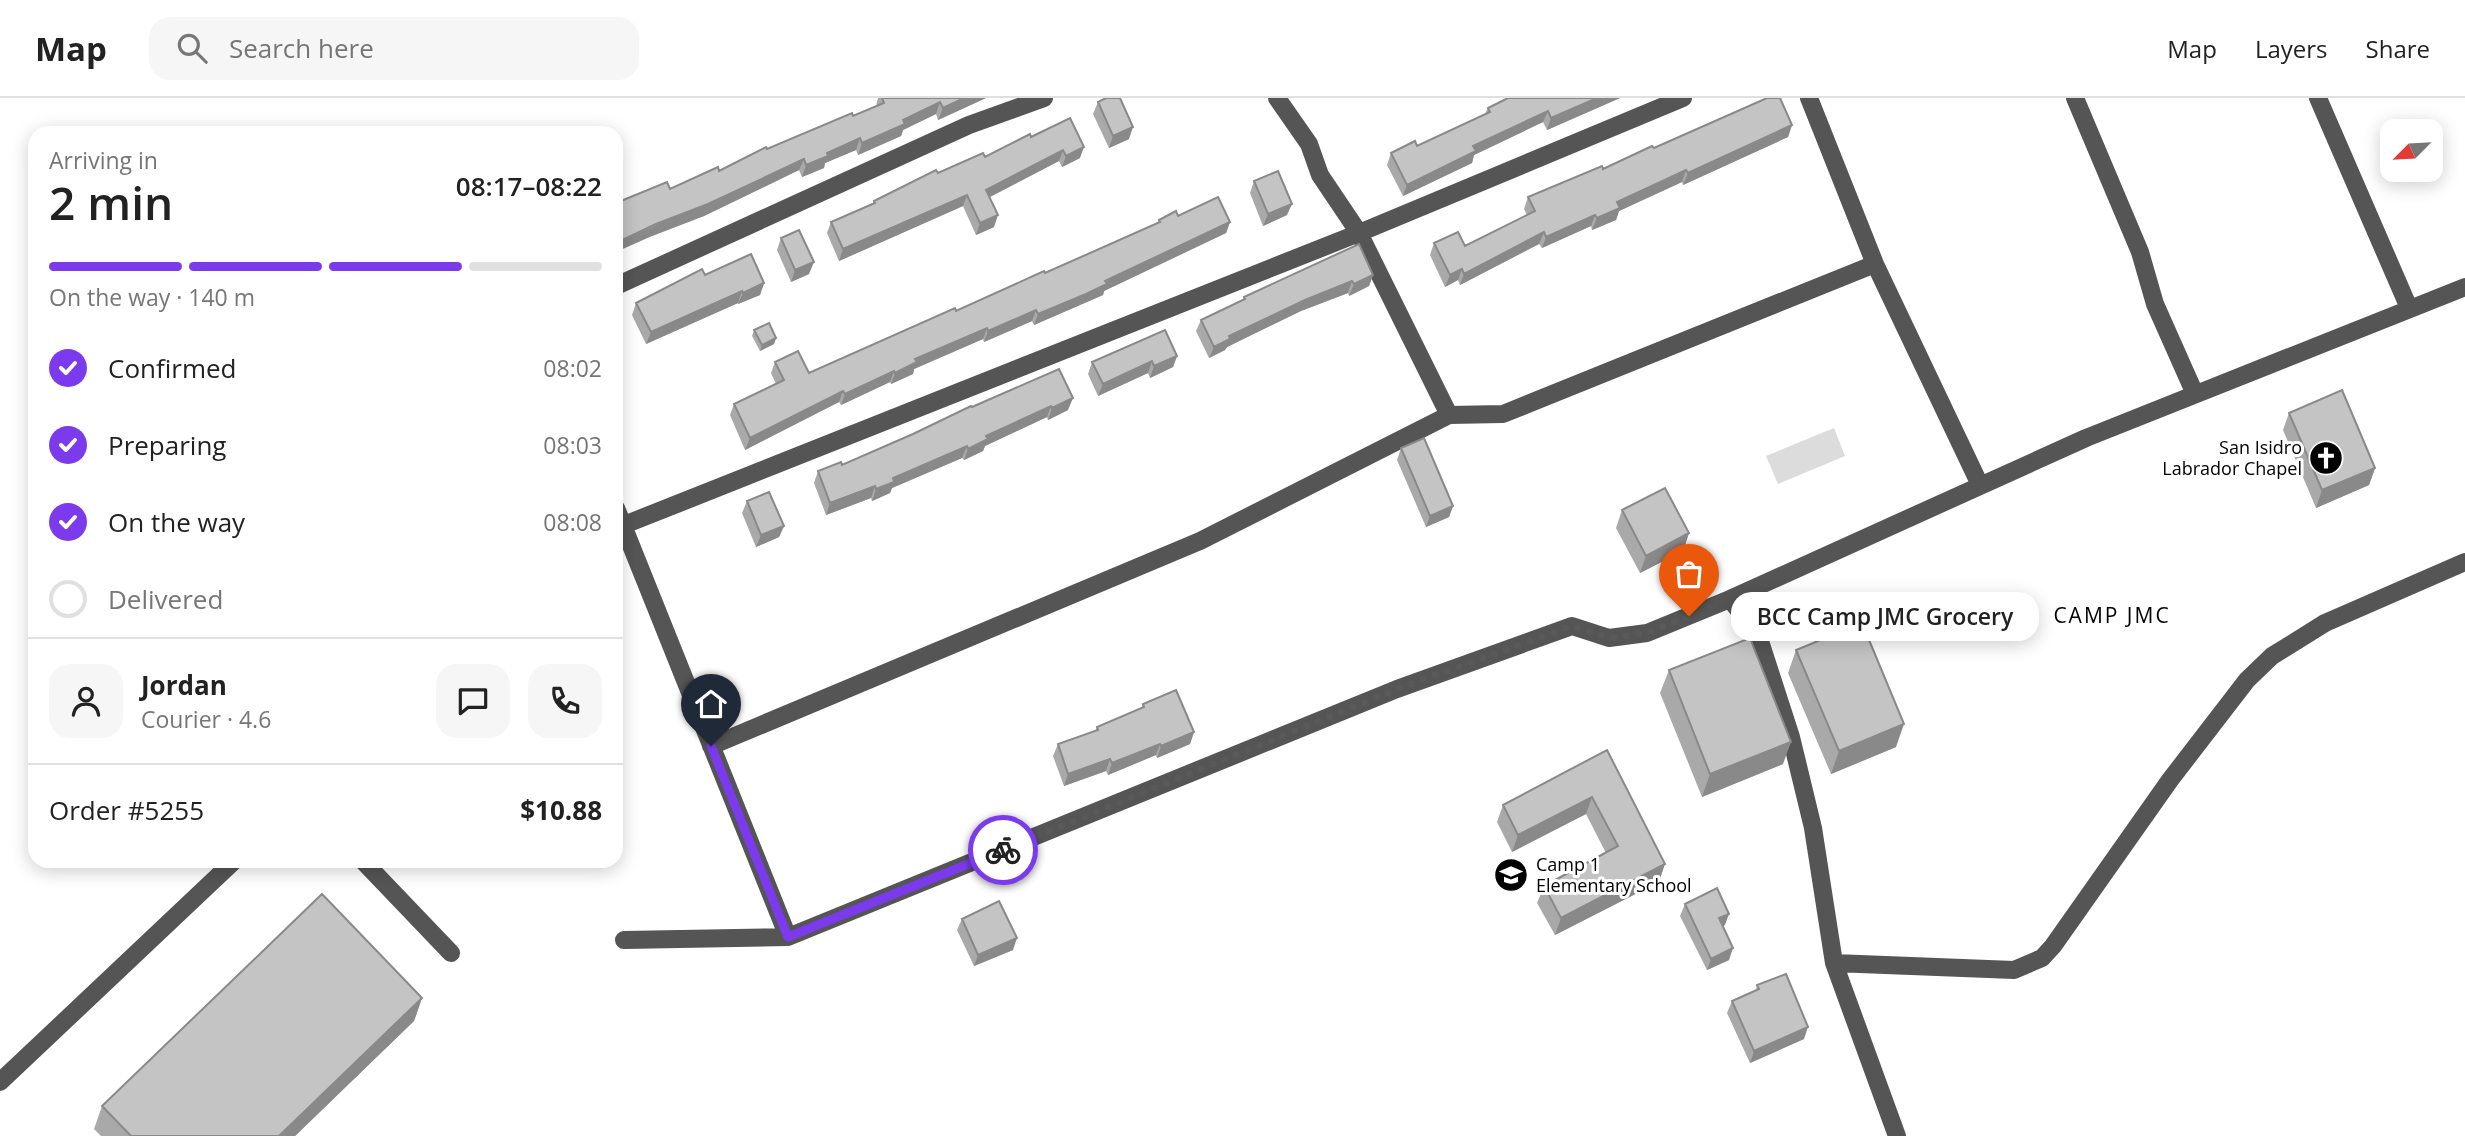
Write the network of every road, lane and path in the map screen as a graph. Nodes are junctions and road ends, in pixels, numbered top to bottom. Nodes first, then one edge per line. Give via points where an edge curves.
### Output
1 (1044, 98) edge
2 (1278, 98) edge
3 (1683, 98) edge
4 (1809, 98) edge
5 (2075, 98) edge
6 (2319, 98) edge
7 (1359, 233) junction
8 (1875, 264) junction
9 (623, 283) edge
10 (2465, 287) edge
11 (2409, 308) junction
12 (2195, 394) junction
13 (1449, 415) junction
14 (1980, 485) junction
15 (624, 525) joint
16 (2465, 562) edge
17 (1730, 599) junction
18 (711, 746) junction
19 (227, 868) edge
20 (370, 868) edge
21 (788, 937) junction
22 (624, 940) dead end
23 (451, 953) dead end
24 (1834, 963) junction
25 (0, 1082) edge
26 (1897, 1136) edge

1 - 9 street via 969,125
2 - 7 street
3 - 7 street
4 - 8 street
5 - 12 street
6 - 11 street
7 - 13 street
7 - 15 street
8 - 13 street via 1503,414
8 - 14 street
10 - 11 street
11 - 12 street
12 - 14 street
13 - 18 street via 1200,541
14 - 17 street
15 - 18 street
16 - 24 street via 2325,623 2272,656 2247,680 2170,780 2042,958 2014,970
17 - 21 street via 1647,633 1609,638 1572,626 1422,680
17 - 24 street via 1758,635 1791,737 1813,828
18 - 21 street
19 - 25 street
20 - 23 street
21 - 22 street
24 - 26 street

